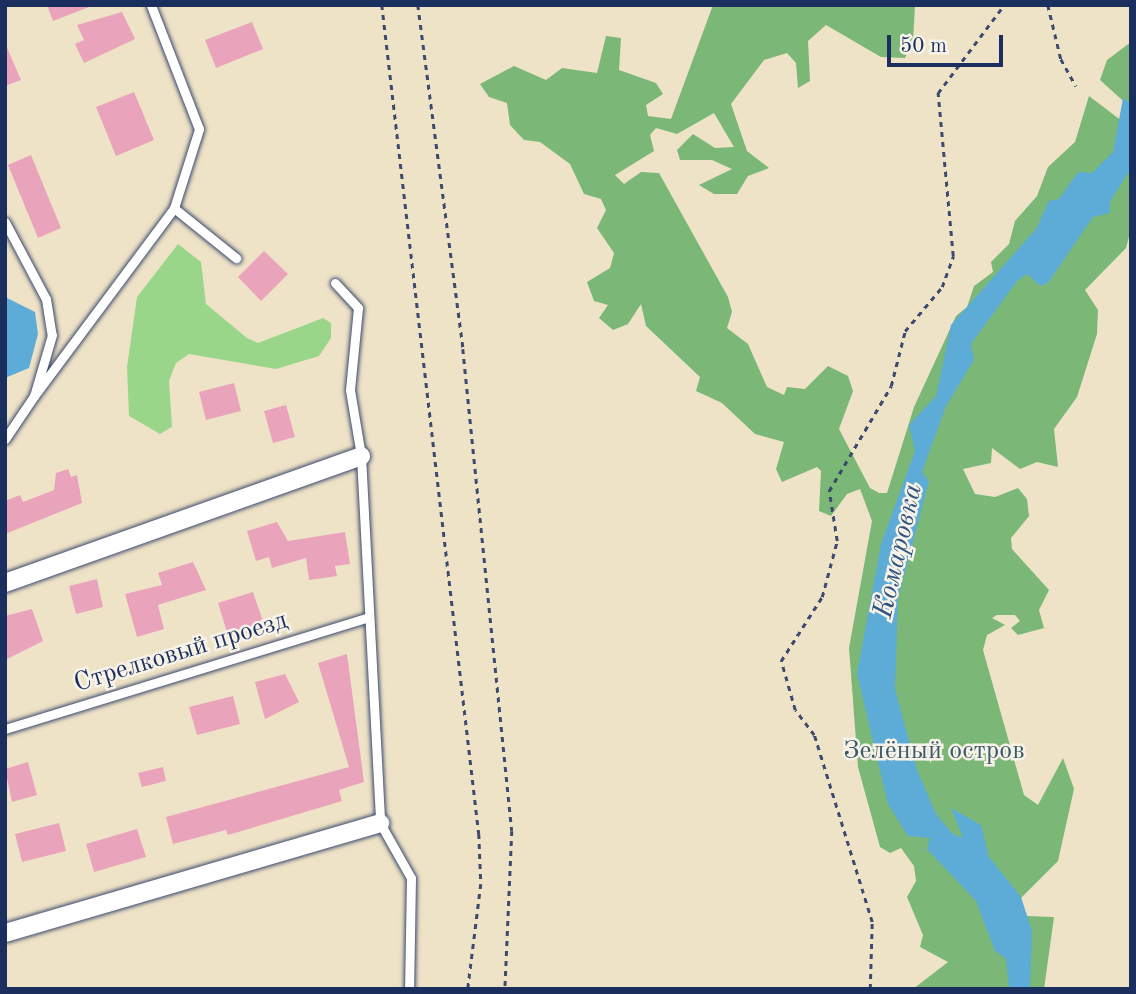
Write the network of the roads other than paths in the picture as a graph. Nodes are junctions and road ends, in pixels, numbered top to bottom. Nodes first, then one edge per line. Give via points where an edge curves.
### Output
1 (151, 5) edge
2 (174, 208) junction
3 (5, 222) edge
4 (236, 257) dead end
5 (335, 284) dead end
6 (34, 396) junction
7 (5, 439) edge
8 (361, 456) junction
9 (5, 583) edge
10 (369, 617) junction
11 (5, 729) edge
12 (380, 823) junction
13 (5, 933) edge
14 (409, 989) edge

1 - 2 lane via 199,129
2 - 4 lane
2 - 6 lane
3 - 6 lane via 46,299 50,323
5 - 8 lane via 358,308 350,390
6 - 7 lane
8 - 9 street
8 - 10 lane
10 - 11 lane, Стрелковый проезд
10 - 12 lane
12 - 13 street
12 - 14 lane via 411,878

